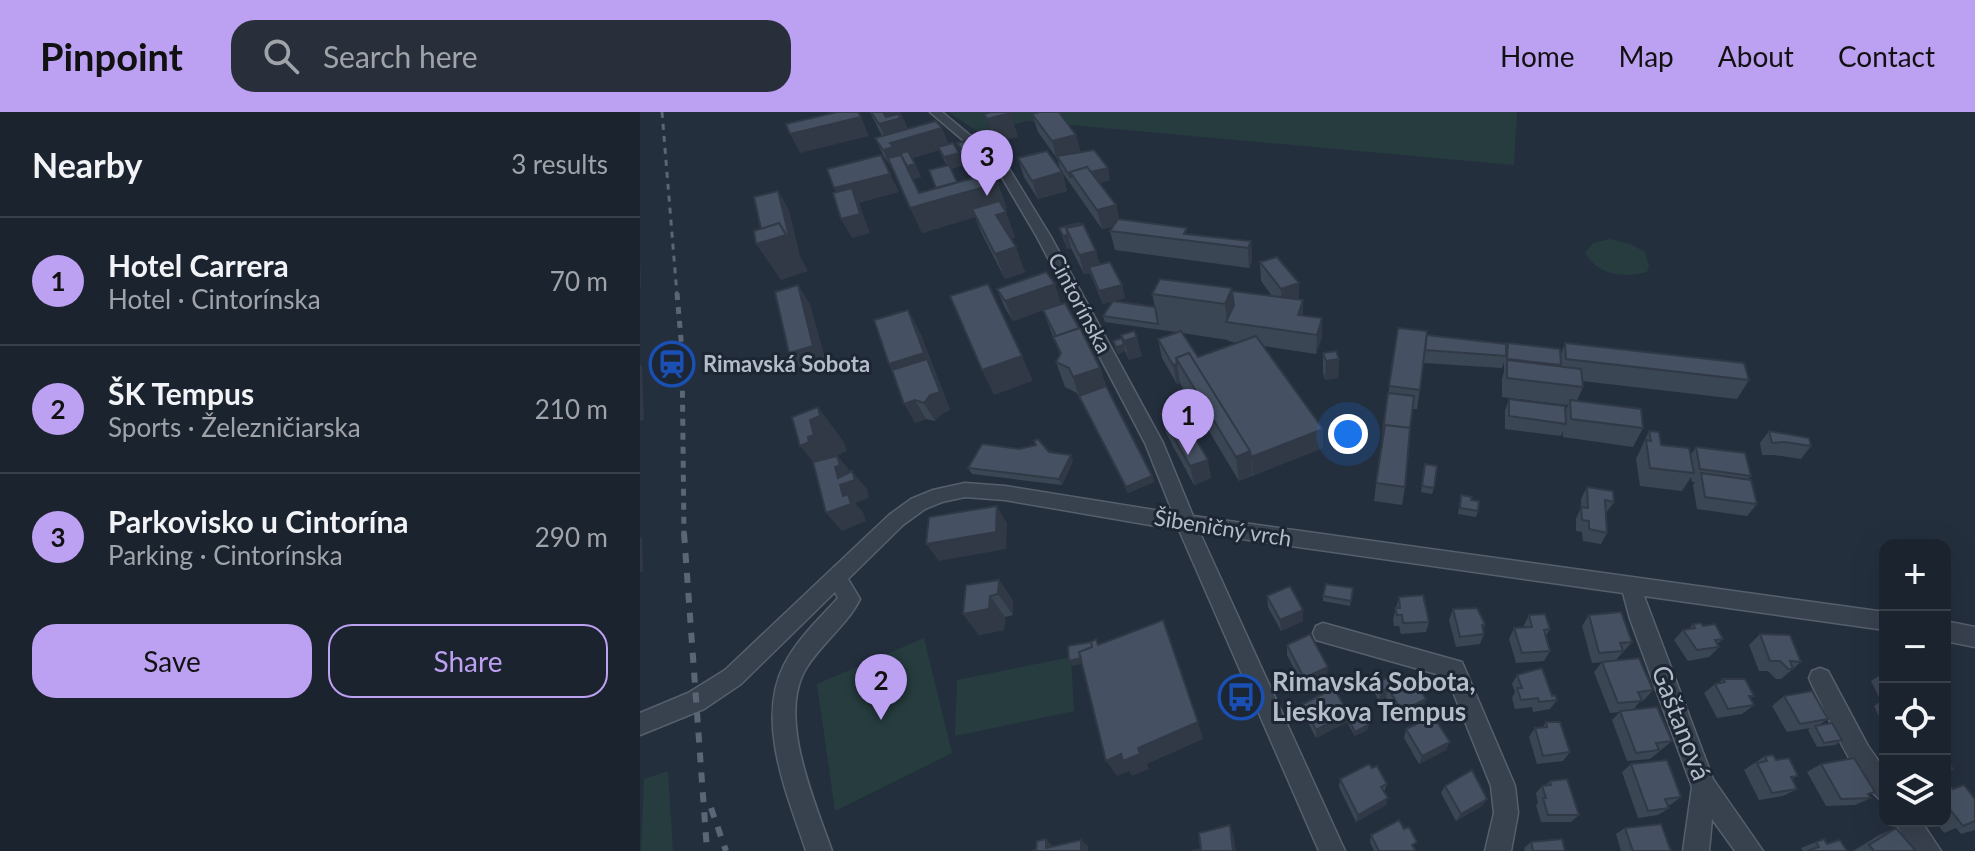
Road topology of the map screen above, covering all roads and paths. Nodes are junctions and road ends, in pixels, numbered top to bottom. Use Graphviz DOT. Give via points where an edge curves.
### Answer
graph roads {
  1 [pos="935,112"];
  2 [pos="1186,523"];
  3 [pos="837,578"];
  4 [pos="1631,586"];
  5 [pos="1879,620"];
  6 [pos="1951,632"];
  7 [pos="1323,633"];
  8 [pos="1975,637"];
  9 [pos="1820,678"];
  10 [pos="640,724"];
  11 [pos="1879,781"];
  12 [pos="1704,787"];
  13 [pos="1910,827"];
  14 [pos="819,851"];
  15 [pos="1332,851"];
  16 [pos="1498,851"];
  17 [pos="1696,851"];
  18 [pos="1750,851"];
  19 [pos="1928,851"];
  1 -- 2 [label="street, Cintorínska" via="986,152 1014,185 1154,443"];
  2 -- 3 [label="street, Šibeničný vrch" via="965,490 918,504"];
  2 -- 4 [label="street, Šibeničný vrch"];
  2 -- 15 [label="street, Cintorínska"];
  3 -- 10 [label="street, Šibeničný vrch" via="733,677 696,701"];
  3 -- 14 [label="street" via="850,599 788,682 791,765"];
  4 -- 5 [label="street, Šibeničný vrch"];
  4 -- 12 [label="street, Gaštanová"];
  6 -- 8 [label="street"];
  7 -- 16 [label="street" via="1454,669 1503,786 1506,813"];
  9 -- 11 [label="street"];
  12 -- 17 [label="street"];
  12 -- 18 [label="street, Gaštanová"];
  13 -- 19 [label="street"];
}
